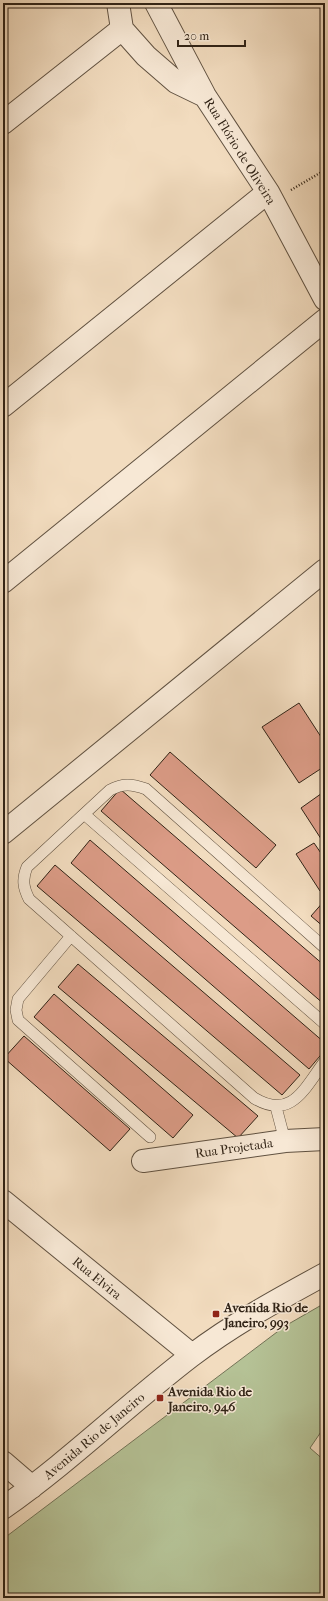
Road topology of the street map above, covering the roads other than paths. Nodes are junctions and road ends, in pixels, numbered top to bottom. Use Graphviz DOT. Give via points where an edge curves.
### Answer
graph roads {
  1 [pos="118,3"];
  2 [pos="156,3"];
  3 [pos="122,29"];
  4 [pos="205,96"];
  5 [pos="3,123"];
  6 [pos="270,196"];
  7 [pos="325,299"];
  8 [pos="325,320"];
  9 [pos="3,406"];
  10 [pos="325,570"];
  11 [pos="3,582"];
  12 [pos="84,814"];
  13 [pos="3,833"];
  14 [pos="71,936"];
  15 [pos="325,948"];
  16 [pos="325,1024"];
  17 [pos="325,1061"];
  18 [pos="276,1107"];
  19 [pos="150,1137"];
  20 [pos="325,1139"];
  21 [pos="285,1141"];
  22 [pos="143,1161"];
  23 [pos="3,1201"];
  24 [pos="325,1274"];
  25 [pos="192,1355"];
  26 [pos="3,1462"];
  27 [pos="32,1487"];
  28 [pos="3,1508"];
  1 -- 3 [label="street"];
  2 -- 4 [label="street, Rua Flório de Oliveira"];
  3 -- 4 [label="street" via="146,56 176,82"];
  3 -- 5 [label="street"];
  4 -- 6 [label="street, Rua Flório de Oliveira"];
  6 -- 7 [label="street, Rua Flório de Oliveira"];
  6 -- 9 [label="street"];
  8 -- 11 [label="street"];
  10 -- 13 [label="street"];
  12 -- 14 [label="lane" via="27,867 23,878 24,889 29,899"];
  12 -- 15 [label="lane" via="110,790 120,785 134,784 146,789"];
  12 -- 16 [label="lane"];
  14 -- 18 [label="lane" via="254,1098 265,1105"];
  14 -- 19 [label="lane" via="18,999 18,1020"];
  17 -- 18 [label="lane" via="296,1099"];
  18 -- 21 [label="lane"];
  20 -- 21 [label="street, Rua Projetada"];
  21 -- 22 [label="street, Rua Projetada"];
  23 -- 25 [label="street, Rua Elvira"];
  24 -- 25 [label="street, Avenida Rio de Janeiro" via="240,1321"];
  25 -- 27 [label="street, Avenida Rio de Janeiro"];
  26 -- 27 [label="street"];
  27 -- 28 [label="street, Avenida Rio de Janeiro"];
}
